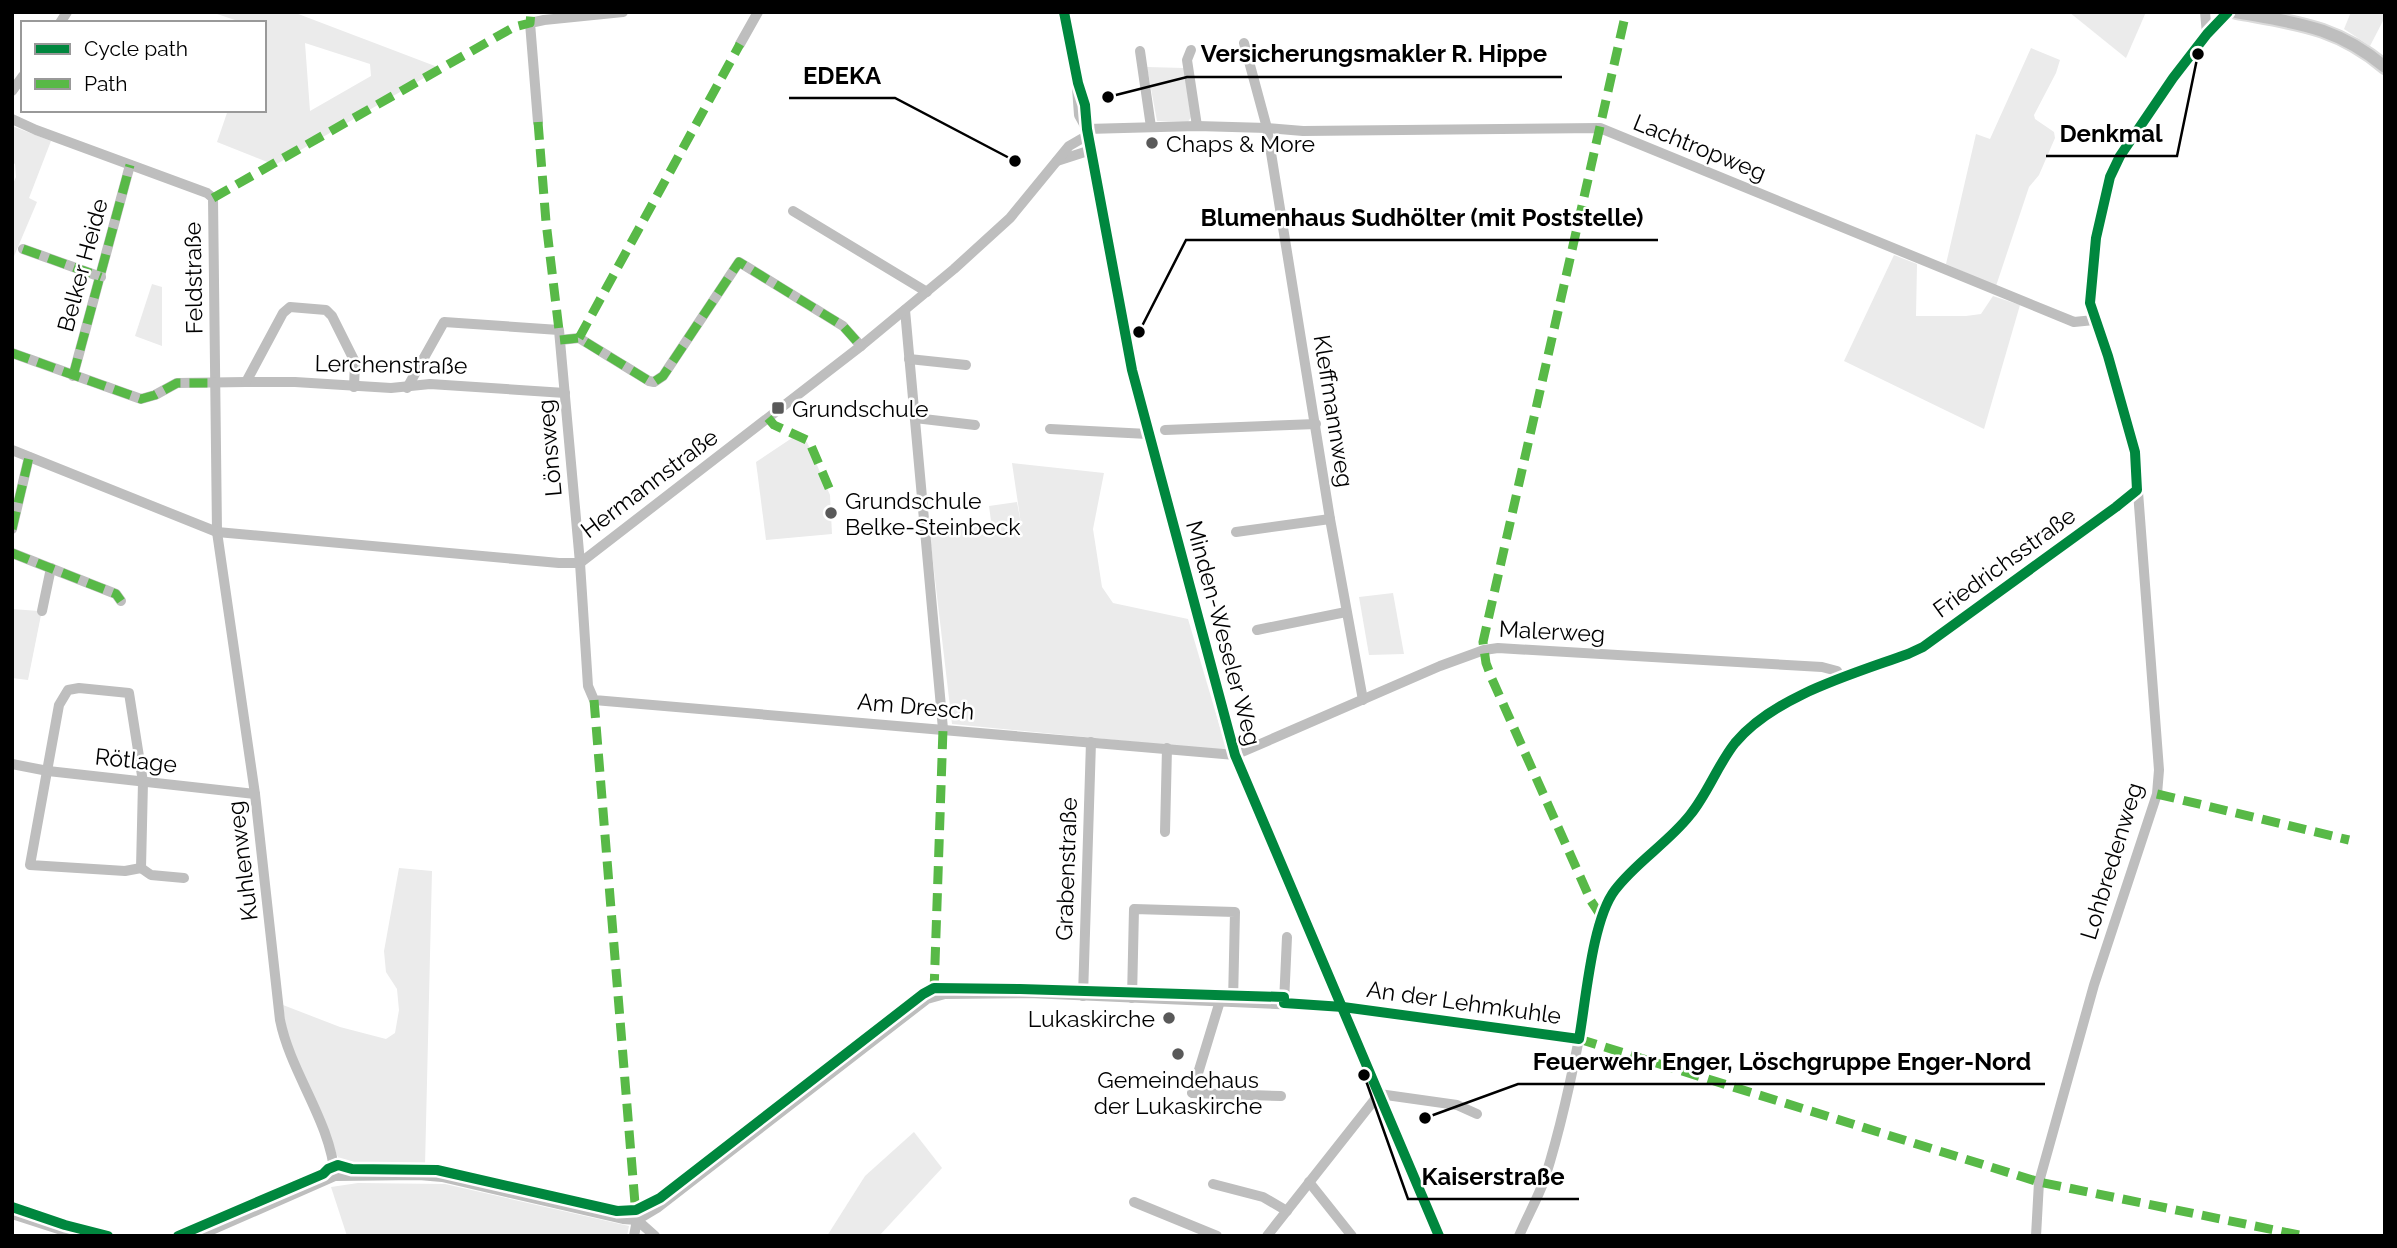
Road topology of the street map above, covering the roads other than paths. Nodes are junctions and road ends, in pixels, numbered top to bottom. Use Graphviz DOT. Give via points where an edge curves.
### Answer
graph roads {
  1 [pos="623,12"];
  2 [pos="758,12"];
  3 [pos="1064,12"];
  4 [pos="2205,12"];
  5 [pos="2228,12"];
  6 [pos="2237,12"];
  7 [pos="2207,34"];
  8 [pos="1244,43"];
  9 [pos="740,44"];
  10 [pos="1191,50"];
  11 [pos="1139,51"];
  12 [pos="2385,67"];
  13 [pos="12,119"];
  14 [pos="538,122"];
  15 [pos="1196,126"];
  16 [pos="1151,127"];
  17 [pos="1267,128"];
  18 [pos="1087,132"];
  19 [pos="1091,150"];
  20 [pos="1055,162"];
  21 [pos="130,166"];
  22 [pos="793,211"];
  23 [pos="23,249"];
  24 [pos="101,277"];
  25 [pos="928,292"];
  26 [pos="905,310"];
  27 [pos="2094,320"];
  28 [pos="559,335"];
  29 [pos="861,346"];
  30 [pos="12,353"];
  31 [pos="909,359"];
  32 [pos="966,365"];
  33 [pos="73,376"];
  34 [pos="246,382"];
  35 [pos="215,383"];
  36 [pos="354,387"];
  37 [pos="407,388"];
  38 [pos="565,393"];
  39 [pos="915,418"];
  40 [pos="1316,424"];
  41 [pos="975,425"];
  42 [pos="1050,429"];
  43 [pos="1165,430"];
  44 [pos="1148,434"];
  45 [pos="12,450"];
  46 [pos="29,457"];
  47 [pos="2137,489"];
  48 [pos="1331,519"];
  49 [pos="12,529"];
  50 [pos="217,532"];
  51 [pos="1236,532"];
  52 [pos="12,553"];
  53 [pos="580,562"];
  54 [pos="51,568"];
  55 [pos="121,601"];
  56 [pos="42,611"];
  57 [pos="1346,611"];
  58 [pos="1257,630"];
  59 [pos="1842,678"];
  60 [pos="594,700"];
  61 [pos="1363,700"];
  62 [pos="943,729"];
  63 [pos="1091,742"];
  64 [pos="1167,748"];
  65 [pos="1235,755"];
  66 [pos="12,764"];
  67 [pos="48,771"];
  68 [pos="143,782"];
  69 [pos="255,794"];
  70 [pos="1165,832"];
  71 [pos="141,868"];
  72 [pos="184,878"];
  73 [pos="1287,937"];
  74 [pos="1083,996"];
  75 [pos="1132,998"];
  76 [pos="1220,1001"];
  77 [pos="1233,1002"];
  78 [pos="1284,1003"];
  79 [pos="1343,1007"];
  80 [pos="1579,1039"];
  81 [pos="1379,1094"];
  82 [pos="1281,1096"];
  83 [pos="1477,1114"];
  84 [pos="335,1175"];
  85 [pos="1310,1182"];
  86 [pos="1213,1184"];
  87 [pos="1134,1202"];
  88 [pos="1287,1211"];
  89 [pos="12,1214"];
  90 [pos="637,1220"];
  91 [pos="80,1236"];
  92 [pos="198,1236"];
  93 [pos="634,1236"];
  94 [pos="655,1236"];
  95 [pos="1217,1236"];
  96 [pos="1267,1236"];
  97 [pos="1352,1236"];
  98 [pos="1439,1236"];
  99 [pos="1519,1236"];
  100 [pos="2036,1236"];
  1 -- 14 [label="street" via="530,23"];
  2 -- 9 [label="street"];
  3 -- 18 [label="street, Minden-Weseler Weg" via="1078,83 1076,100"];
  4 -- 7 [label="street"];
  5 -- 7 [label="street"];
  6 -- 12 [label="main road" via="2317,27 2342,37"];
  7 -- 27 [label="street" via="2155,103 2110,177 2095,238 2090,303"];
  8 -- 17 [label="street"];
  10 -- 15 [label="street" via="1187,60"];
  11 -- 16 [label="street"];
  13 -- 21 [label="street, Feldstraße"];
  15 -- 16 [label="street, Lachtropweg"];
  15 -- 17 [label="street, Lachtropweg"];
  16 -- 18 [label="street, Lachtropweg"];
  17 -- 27 [label="street, Lachtropweg" via="1600,128 2074,322"];
  17 -- 40 [label="street, Kleffmannweg"];
  18 -- 19 [label="street, Minden-Weseler Weg"];
  18 -- 20 [label="street, Hermannstraße"];
  19 -- 20 [label="street"];
  19 -- 44 [label="street, Minden-Weseler Weg"];
  20 -- 25 [label="street, Hermannstraße" via="1010,218"];
  21 -- 24 [label="street, Belker Heide"];
  21 -- 35 [label="street, Feldstraße" via="213,198"];
  22 -- 25 [label="street"];
  23 -- 24 [label="street"];
  24 -- 33 [label="street, Belker Heide"];
  25 -- 26 [label="street, Hermannstraße"];
  26 -- 29 [label="street, Hermannstraße"];
  26 -- 31 [label="street"];
  27 -- 47 [label="street" via="2135,452"];
  28 -- 29 [label="street" via="579,338 656,381 739,262 843,326"];
  28 -- 37 [label="street" via="444,322"];
  28 -- 38 [label="street, Lönsweg"];
  29 -- 53 [label="street, Hermannstraße"];
  30 -- 33 [label="street, Lerchenstraße"];
  31 -- 32 [label="street"];
  31 -- 39 [label="street"];
  33 -- 35 [label="street, Lerchenstraße" via="141,399 177,383"];
  34 -- 35 [label="street, Lerchenstraße"];
  34 -- 36 [label="street, Lerchenstraße"];
  34 -- 36 [label="street" via="290,307 326,310 332,316 355,362"];
  35 -- 50 [label="street, Feldstraße"];
  36 -- 37 [label="street, Lerchenstraße"];
  37 -- 38 [label="street, Lerchenstraße" via="430,384"];
  38 -- 53 [label="street, Lönsweg"];
  39 -- 41 [label="street"];
  39 -- 62 [label="street"];
  40 -- 43 [label="street"];
  40 -- 48 [label="street, Kleffmannweg"];
  42 -- 44 [label="street"];
  44 -- 65 [label="street, Minden-Weseler Weg"];
  45 -- 46 [label="street, Hermannstraße"];
  46 -- 49 [label="street"];
  46 -- 50 [label="street, Hermannstraße"];
  47 -- 59 [label="street, Friedrichsstraße" via="1923,647"];
  47 -- 100 [label="street, Lohbredenweg" via="2159,770 2157,794 2094,985 2039,1182"];
  48 -- 51 [label="street"];
  48 -- 57 [label="street, Kleffmannweg"];
  50 -- 53 [label="street, Hermannstraße"];
  50 -- 69 [label="street, Kuhlenweg"];
  52 -- 54 [label="street"];
  53 -- 60 [label="street, Lönsweg" via="588,686"];
  54 -- 55 [label="street" via="116,594"];
  54 -- 56 [label="street"];
  57 -- 58 [label="street"];
  57 -- 61 [label="street, Kleffmannweg"];
  59 -- 61 [label="street, Malerweg" via="1837,671 1822,667 1497,648 1440,666"];
  59 -- 80 [label="street, Friedrichsstraße" via="1753,726 1730,751 1685,822 1614,891 1601,916"];
  60 -- 62 [label="street, Am Dresch"];
  61 -- 65 [label="street, Malerweg"];
  62 -- 63 [label="street, Am Dresch"];
  63 -- 64 [label="street, Am Dresch"];
  63 -- 74 [label="street, Grabenstraße"];
  64 -- 65 [label="street, Am Dresch"];
  64 -- 70 [label="street"];
  65 -- 79 [label="street, Minden-Weseler Weg"];
  66 -- 67 [label="street, Rötlage"];
  67 -- 68 [label="street, Rötlage"];
  67 -- 68 [label="street" via="59,705 68,690 129,692"];
  67 -- 71 [label="street" via="30,865"];
  68 -- 69 [label="street, Rötlage"];
  68 -- 71 [label="street"];
  69 -- 84 [label="street, Kuhlenweg" via="280,1020 285,1043 320,1122"];
  71 -- 72 [label="street" via="151,876"];
  73 -- 78 [label="street"];
  74 -- 75 [label="street, An der Lehmkuhle"];
  74 -- 90 [label="street, An der Lehmkuhle" via="934,996"];
  75 -- 76 [label="street, An der Lehmkuhle"];
  75 -- 77 [label="street" via="1134,909 1235,912"];
  76 -- 77 [label="street, An der Lehmkuhle"];
  76 -- 82 [label="street" via="1192,1093"];
  77 -- 78 [label="street, An der Lehmkuhle"];
  78 -- 79 [label="street, An der Lehmkuhle"];
  79 -- 80 [label="street, An der Lehmkuhle"];
  79 -- 81 [label="street, Minden-Weseler Weg"];
  80 -- 99 [label="street, Friedrichsstraße" via="1544,1180"];
  81 -- 83 [label="street" via="1457,1105"];
  81 -- 85 [label="street"];
  81 -- 98 [label="street, Minden-Weseler Weg"];
  84 -- 90 [label="street" via="442,1177"];
  84 -- 92 [label="street"];
  85 -- 88 [label="street"];
  85 -- 97 [label="street"];
  86 -- 88 [label="street" via="1263,1197"];
  87 -- 95 [label="street"];
  88 -- 96 [label="street"];
  89 -- 91 [label="street"];
  90 -- 93 [label="street"];
  90 -- 94 [label="street"];
}
